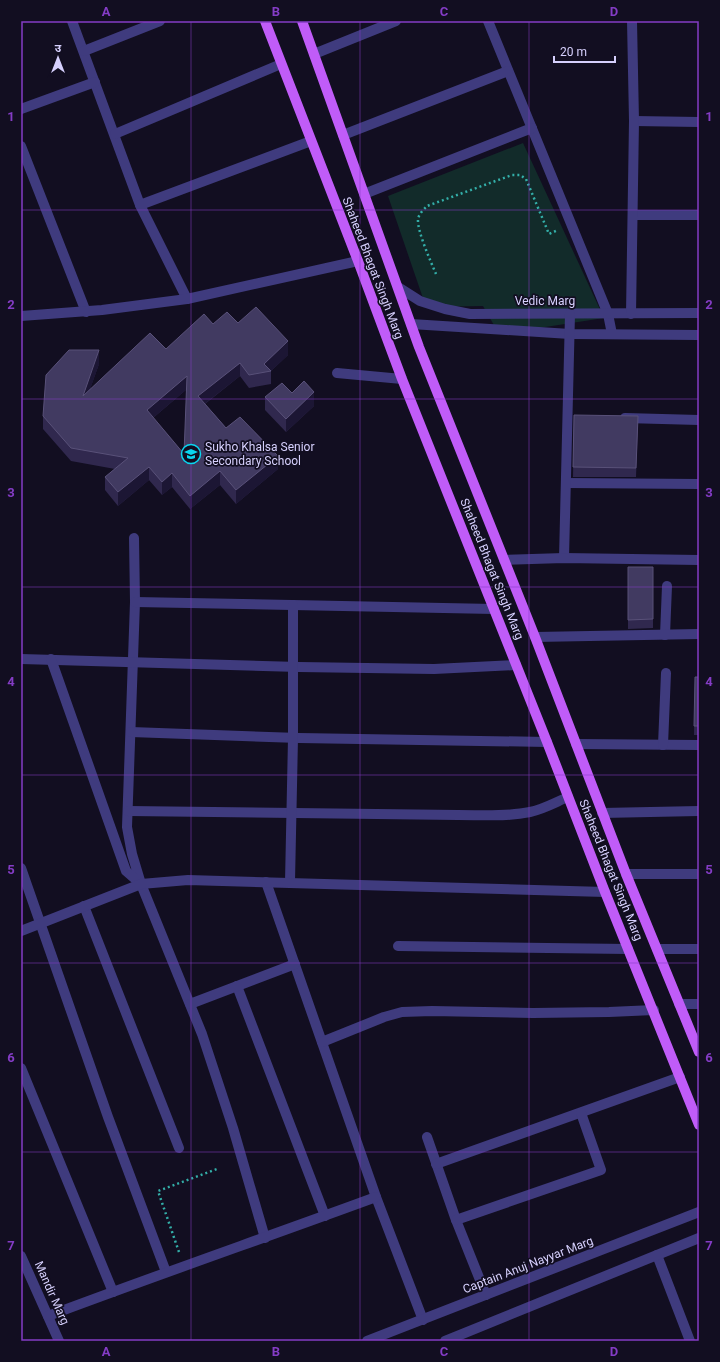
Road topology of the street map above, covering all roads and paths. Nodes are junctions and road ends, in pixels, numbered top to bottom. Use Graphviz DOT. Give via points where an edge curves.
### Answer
graph roads {
  1 [pos="72,21"];
  2 [pos="160,21"];
  3 [pos="265,21"];
  4 [pos="302,21"];
  5 [pos="396,21"];
  6 [pos="488,21"];
  7 [pos="632,21"];
  8 [pos="84,51"];
  9 [pos="314,54"];
  10 [pos="281,64"];
  11 [pos="508,71"];
  12 [pos="95,82"];
  13 [pos="21,109"];
  14 [pos="634,120"];
  15 [pos="699,122"];
  16 [pos="532,128"];
  17 [pos="115,134"];
  18 [pos="343,135"];
  19 [pos="311,141"];
  20 [pos="21,146"];
  21 [pos="364,194"];
  22 [pos="140,205"];
  23 [pos="633,215"];
  24 [pos="699,216"];
  25 [pos="549,234"];
  26 [pos="358,261"];
  27 [pos="436,274"];
  28 [pos="398,287"];
  29 [pos="187,299"];
  30 [pos="86,312"];
  31 [pos="699,313"];
  32 [pos="570,314"];
  33 [pos="608,314"];
  34 [pos="631,314"];
  35 [pos="21,316"];
  36 [pos="411,324"];
  37 [pos="570,334"];
  38 [pos="612,334"];
  39 [pos="699,335"];
  40 [pos="337,373"];
  41 [pos="402,379"];
  42 [pos="614,418"];
  43 [pos="699,420"];
  44 [pos="566,483"];
  45 [pos="699,484"];
  46 [pos="134,538"];
  47 [pos="564,558"];
  48 [pos="504,560"];
  49 [pos="699,560"];
  50 [pos="667,586"];
  51 [pos="135,602"];
  52 [pos="293,605"];
  53 [pos="494,609"];
  54 [pos="699,634"];
  55 [pos="665,635"];
  56 [pos="535,637"];
  57 [pos="21,659"];
  58 [pos="51,659"];
  59 [pos="133,662"];
  60 [pos="516,665"];
  61 [pos="293,667"];
  62 [pos="666,673"];
  63 [pos="131,732"];
  64 [pos="293,738"];
  65 [pos="547,742"];
  66 [pos="576,744"];
  67 [pos="663,745"];
  68 [pos="699,745"];
  69 [pos="568,797"];
  70 [pos="128,811"];
  71 [pos="699,812"];
  72 [pos="292,813"];
  73 [pos="602,813"];
  74 [pos="21,868"];
  75 [pos="626,874"];
  76 [pos="699,874"];
  77 [pos="266,882"];
  78 [pos="290,882"];
  79 [pos="141,884"];
  80 [pos="605,892"];
  81 [pos="84,906"];
  82 [pos="40,923"];
  83 [pos="21,931"];
  84 [pos="398,946"];
  85 [pos="699,948"];
  86 [pos="628,949"];
  87 [pos="657,949"];
  88 [pos="295,964"];
  89 [pos="237,986"];
  90 [pos="190,1004"];
  91 [pos="679,1004"];
  92 [pos="699,1004"];
  93 [pos="654,1010"];
  94 [pos="322,1042"];
  95 [pos="699,1052"];
  96 [pos="21,1068"];
  97 [pos="680,1077"];
  98 [pos="581,1112"];
  99 [pos="699,1125"];
  100 [pos="427,1137"];
  101 [pos="179,1148"];
  102 [pos="436,1164"];
  103 [pos="217,1169"];
  104 [pos="376,1197"];
  105 [pos="699,1212"];
  106 [pos="325,1216"];
  107 [pos="456,1220"];
  108 [pos="265,1238"];
  109 [pos="699,1238"];
  110 [pos="657,1255"];
  111 [pos="21,1256"];
  112 [pos="184,1265"];
  113 [pos="166,1272"];
  114 [pos="113,1292"];
  115 [pos="486,1295"];
  116 [pos="48,1316"];
  117 [pos="423,1320"];
  118 [pos="59,1341"];
  119 [pos="367,1341"];
  120 [pos="445,1341"];
  121 [pos="690,1341"];
  1 -- 8 [label="street"];
  2 -- 8 [label="street"];
  3 -- 10 [label="main road, Shaheed Bhagat Singh Marg"];
  4 -- 9 [label="main road, Shaheed Bhagat Singh Marg"];
  5 -- 9 [label="street"];
  6 -- 11 [label="street"];
  7 -- 14 [label="street"];
  8 -- 12 [label="street"];
  9 -- 18 [label="main road, Shaheed Bhagat Singh Marg"];
  10 -- 17 [label="street"];
  10 -- 19 [label="main road, Shaheed Bhagat Singh Marg"];
  11 -- 16 [label="street"];
  11 -- 18 [label="street"];
  12 -- 13 [label="street"];
  12 -- 17 [label="street"];
  14 -- 15 [label="street"];
  14 -- 23 [label="street"];
  16 -- 21 [label="street"];
  16 -- 33 [label="street"];
  17 -- 22 [label="street"];
  18 -- 21 [label="main road, Shaheed Bhagat Singh Marg"];
  19 -- 22 [label="street"];
  19 -- 26 [label="main road, Shaheed Bhagat Singh Marg"];
  20 -- 30 [label="street"];
  21 -- 28 [label="main road, Shaheed Bhagat Singh Marg"];
  22 -- 29 [label="street"];
  23 -- 24 [label="street"];
  23 -- 34 [label="street"];
  25 -- 27 [label="path" via="526,179 520,175 512,175 427,206 422,211 418,218 420,232"];
  26 -- 29 [label="street"];
  26 -- 41 [label="main road, Shaheed Bhagat Singh Marg"];
  28 -- 32 [label="street, Vedic Marg" via="420,301 470,314"];
  28 -- 36 [label="main road, Shaheed Bhagat Singh Marg"];
  29 -- 30 [label="street"];
  30 -- 35 [label="street"];
  31 -- 34 [label="street, Vedic Marg"];
  32 -- 33 [label="street, Vedic Marg"];
  32 -- 37 [label="street"];
  33 -- 34 [label="street, Vedic Marg"];
  33 -- 38 [label="street"];
  36 -- 37 [label="street"];
  36 -- 48 [label="main road, Shaheed Bhagat Singh Marg"];
  37 -- 38 [label="street"];
  37 -- 44 [label="street" via="571,417"];
  38 -- 39 [label="street"];
  40 -- 41 [label="street"];
  41 -- 53 [label="main road, Shaheed Bhagat Singh Marg"];
  42 -- 43 [label="street"];
  44 -- 45 [label="street"];
  44 -- 47 [label="street"];
  46 -- 51 [label="street"];
  47 -- 48 [label="street"];
  47 -- 49 [label="street"];
  48 -- 56 [label="main road, Shaheed Bhagat Singh Marg"];
  50 -- 55 [label="street"];
  51 -- 52 [label="street"];
  51 -- 59 [label="street"];
  52 -- 53 [label="street"];
  52 -- 61 [label="street"];
  53 -- 60 [label="main road, Shaheed Bhagat Singh Marg"];
  54 -- 55 [label="street"];
  55 -- 56 [label="street"];
  56 -- 66 [label="main road, Shaheed Bhagat Singh Marg"];
  57 -- 58 [label="street"];
  58 -- 59 [label="street"];
  58 -- 79 [label="street" via="126,871"];
  59 -- 61 [label="street"];
  59 -- 63 [label="street"];
  60 -- 61 [label="street" via="434,669"];
  60 -- 65 [label="main road, Shaheed Bhagat Singh Marg"];
  61 -- 64 [label="street"];
  62 -- 67 [label="street"];
  63 -- 64 [label="street"];
  63 -- 70 [label="street"];
  64 -- 65 [label="street"];
  64 -- 72 [label="street"];
  65 -- 69 [label="main road, Shaheed Bhagat Singh Marg"];
  66 -- 67 [label="street"];
  66 -- 73 [label="main road, Shaheed Bhagat Singh Marg"];
  67 -- 68 [label="street"];
  69 -- 72 [label="street" via="530,812 509,815"];
  69 -- 80 [label="main road, Shaheed Bhagat Singh Marg"];
  70 -- 72 [label="street"];
  70 -- 79 [label="street" via="127,827"];
  71 -- 73 [label="street"];
  72 -- 78 [label="street"];
  73 -- 75 [label="main road, Shaheed Bhagat Singh Marg"];
  74 -- 82 [label="street"];
  75 -- 76 [label="street"];
  75 -- 87 [label="main road, Shaheed Bhagat Singh Marg"];
  77 -- 78 [label="street"];
  77 -- 79 [label="street" via="188,880"];
  77 -- 88 [label="street"];
  78 -- 80 [label="street"];
  79 -- 81 [label="street"];
  79 -- 90 [label="street"];
  80 -- 86 [label="main road, Shaheed Bhagat Singh Marg"];
  81 -- 82 [label="street"];
  81 -- 101 [label="street"];
  82 -- 83 [label="street"];
  82 -- 113 [label="street"];
  84 -- 86 [label="street"];
  85 -- 87 [label="street"];
  86 -- 93 [label="main road, Shaheed Bhagat Singh Marg"];
  87 -- 91 [label="main road, Shaheed Bhagat Singh Marg"];
  88 -- 89 [label="street"];
  88 -- 94 [label="street"];
  89 -- 90 [label="street"];
  89 -- 106 [label="street"];
  90 -- 108 [label="street" via="233,1128"];
  91 -- 92 [label="street"];
  91 -- 95 [label="main road, Shaheed Bhagat Singh Marg"];
  93 -- 94 [label="street" via="548,1013 402,1012"];
  93 -- 97 [label="main road, Shaheed Bhagat Singh Marg"];
  94 -- 104 [label="street"];
  96 -- 114 [label="street"];
  97 -- 98 [label="street"];
  97 -- 99 [label="main road, Shaheed Bhagat Singh Marg"];
  98 -- 102 [label="street"];
  98 -- 107 [label="street" via="602,1170"];
  100 -- 102 [label="street"];
  102 -- 107 [label="street"];
  103 -- 112 [label="path" via="158,1191"];
  104 -- 106 [label="street"];
  104 -- 117 [label="street"];
  105 -- 115 [label="street, Captain Anuj Nayyar Marg"];
  106 -- 108 [label="street"];
  107 -- 115 [label="street"];
  108 -- 112 [label="street"];
  109 -- 110 [label="street"];
  110 -- 120 [label="street"];
  110 -- 121 [label="street"];
  111 -- 116 [label="street, Mandir Marg"];
  112 -- 113 [label="street"];
  113 -- 114 [label="street"];
  114 -- 116 [label="street"];
  115 -- 117 [label="street, Captain Anuj Nayyar Marg"];
  116 -- 118 [label="street, Mandir Marg"];
  117 -- 119 [label="street, Captain Anuj Nayyar Marg"];
}
